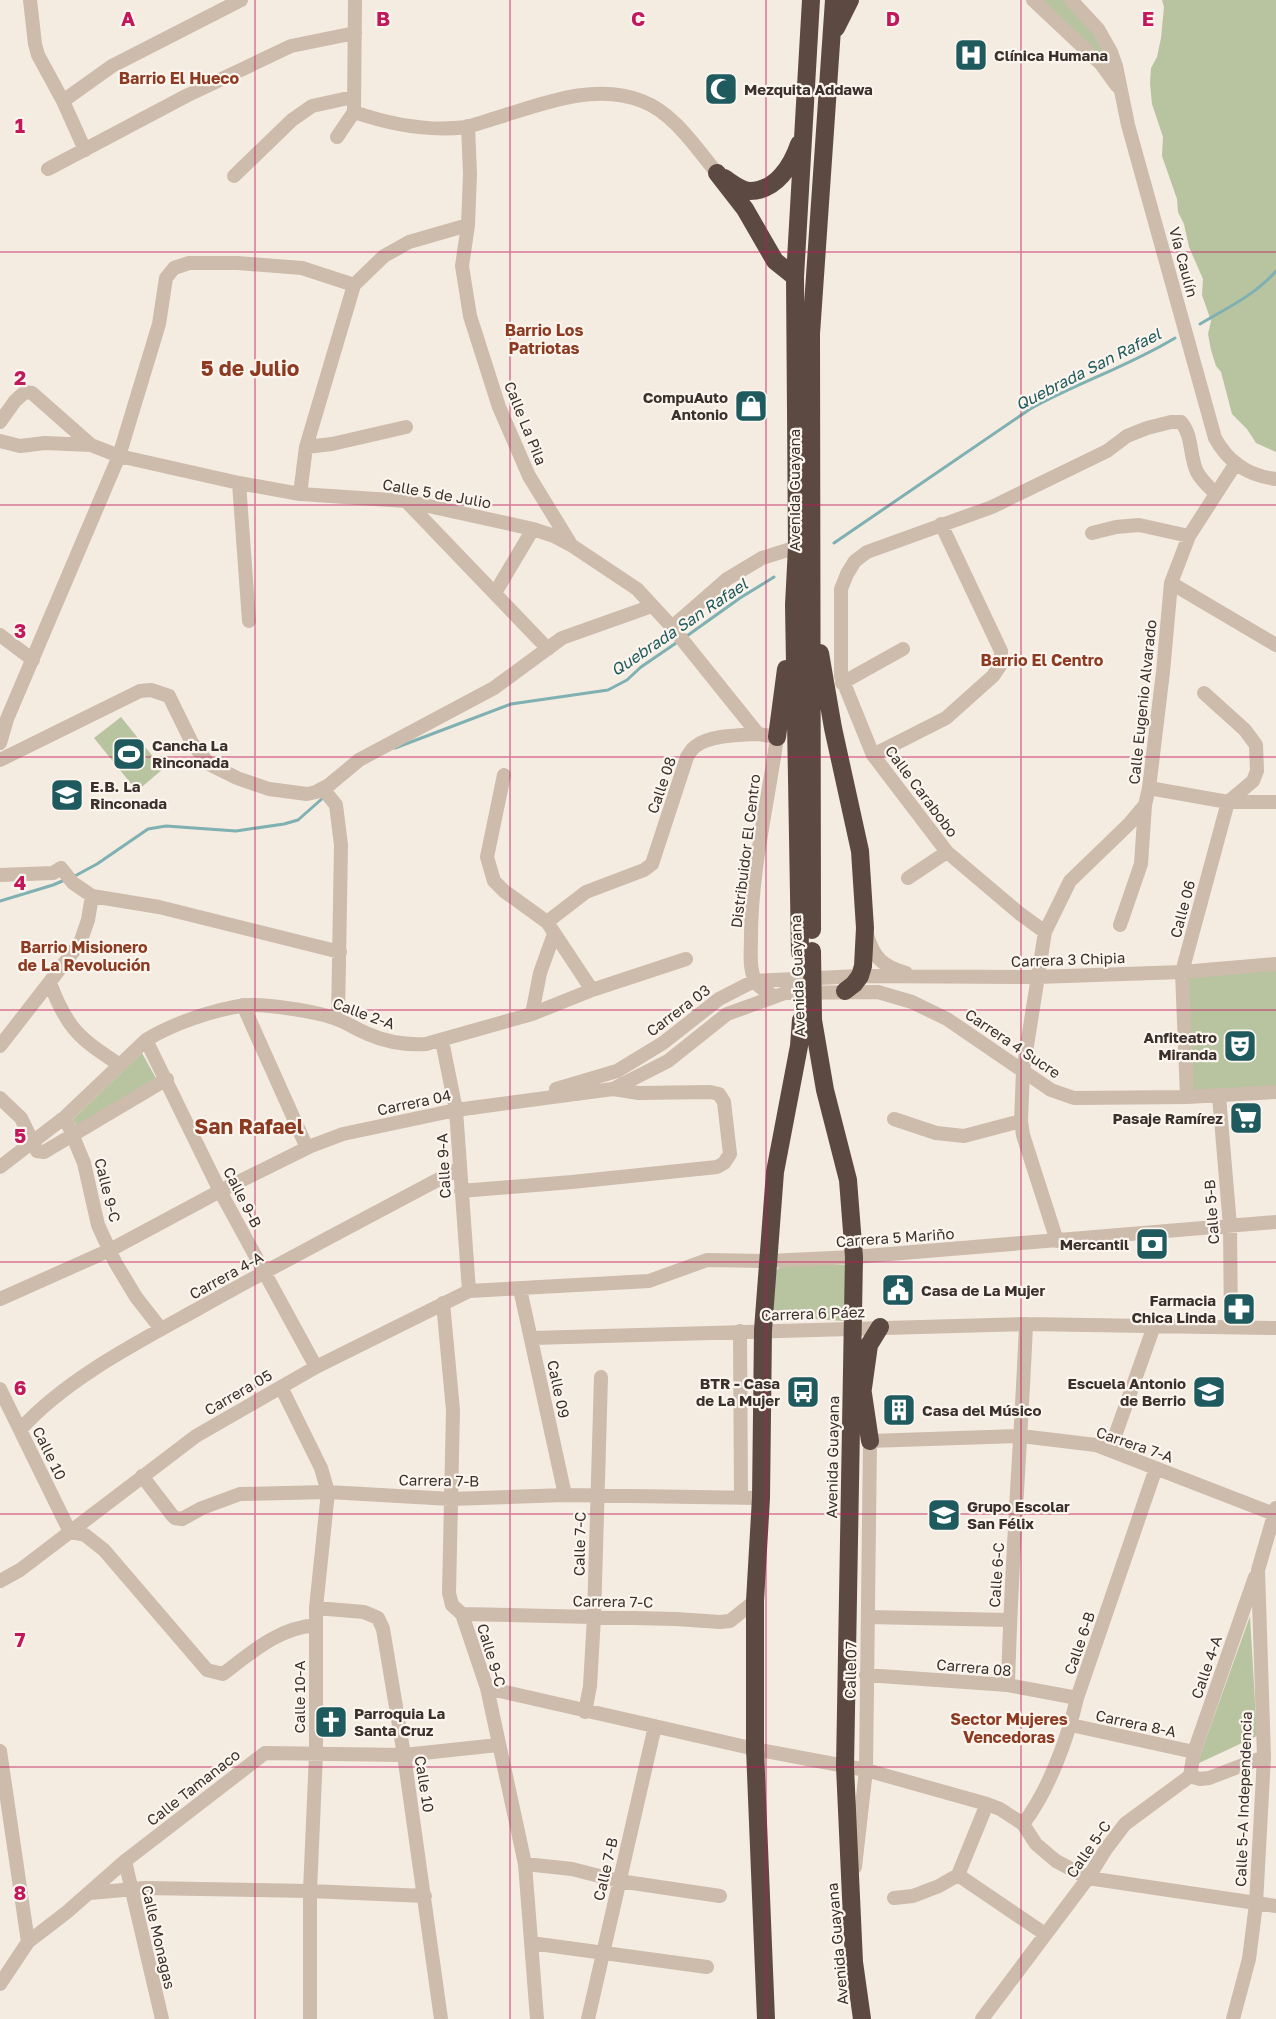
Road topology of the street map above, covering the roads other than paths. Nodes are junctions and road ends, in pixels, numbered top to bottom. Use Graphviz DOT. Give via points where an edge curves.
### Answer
graph roads {
  1 [pos="30,0"];
  2 [pos="241,0"];
  3 [pos="355,0"];
  4 [pos="796,0"];
  5 [pos="811,0"];
  6 [pos="834,0"];
  7 [pos="850,0"];
  8 [pos="1033,0"];
  9 [pos="1071,0"];
  10 [pos="355,33"];
  11 [pos="832,38"];
  12 [pos="809,39"];
  13 [pos="1121,95"];
  14 [pos="353,96"];
  15 [pos="63,101"];
  16 [pos="354,112"];
  17 [pos="805,125"];
  18 [pos="468,126"];
  19 [pos="337,137"];
  20 [pos="85,150"];
  21 [pos="48,168"];
  22 [pos="717,173"];
  23 [pos="234,176"];
  24 [pos="468,225"];
  25 [pos="795,277"];
  26 [pos="354,285"];
  27 [pos="0,422"];
  28 [pos="406,427"];
  29 [pos="0,441"];
  30 [pos="91,445"];
  31 [pos="306,447"];
  32 [pos="119,456"];
  33 [pos="1236,463"];
  34 [pos="1276,479"];
  35 [pos="239,483"];
  36 [pos="300,494"];
  37 [pos="1216,494"];
  38 [pos="406,501"];
  39 [pos="941,524"];
  40 [pos="533,529"];
  41 [pos="1092,533"];
  42 [pos="1190,536"];
  43 [pos="571,545"];
  44 [pos="797,547"];
  45 [pos="1171,583"];
  46 [pos="495,593"];
  47 [pos="803,604"];
  48 [pos="652,606"];
  49 [pos="249,621"];
  50 [pos="675,630"];
  51 [pos="0,635"];
  52 [pos="1276,645"];
  53 [pos="548,649"];
  54 [pos="903,650"];
  55 [pos="33,660"];
  56 [pos="842,684"];
  57 [pos="1204,693"];
  58 [pos="3,719"];
  59 [pos="758,734"];
  60 [pos="777,737"];
  61 [pos="0,743"];
  62 [pos="873,755"];
  63 [pos="0,760"];
  64 [pos="504,775"];
  65 [pos="1149,788"];
  66 [pos="325,790"];
  67 [pos="1228,802"];
  68 [pos="1276,802"];
  69 [pos="1145,805"];
  70 [pos="947,852"];
  71 [pos="0,875"];
  72 [pos="908,878"];
  73 [pos="92,896"];
  74 [pos="1120,925"];
  75 [pos="550,928"];
  76 [pos="865,928"];
  77 [pos="1045,932"];
  78 [pos="340,952"];
  79 [pos="686,959"];
  80 [pos="1276,964"];
  81 [pos="1182,972"];
  82 [pos="860,976"];
  83 [pos="922,977"];
  84 [pos="1038,978"];
  85 [pos="754,981"];
  86 [pos="51,983"];
  87 [pos="592,990"];
  88 [pos="845,991"];
  89 [pos="774,996"];
  90 [pos="243,1005"];
  91 [pos="532,1014"];
  92 [pos="338,1019"];
  93 [pos="807,1020"];
  94 [pos="146,1040"];
  95 [pos="442,1041"];
  96 [pos="0,1046"];
  97 [pos="120,1065"];
  98 [pos="1023,1071"];
  99 [pos="167,1079"];
  100 [pos="614,1089"];
  101 [pos="1276,1092"];
  102 [pos="1219,1096"];
  103 [pos="1187,1097"];
  104 [pos="0,1098"];
  105 [pos="521,1100"];
  106 [pos="456,1110"];
  107 [pos="65,1117"];
  108 [pos="894,1119"];
  109 [pos="1021,1121"];
  110 [pos="74,1135"];
  111 [pos="33,1142"];
  112 [pos="307,1148"];
  113 [pos="0,1167"];
  114 [pos="460,1168"];
  115 [pos="220,1191"];
  116 [pos="461,1191"];
  117 [pos="1276,1222"];
  118 [pos="1230,1226"];
  119 [pos="1057,1241"];
  120 [pos="110,1250"];
  121 [pos="854,1257"];
  122 [pos="768,1261"];
  123 [pos="264,1272"];
  124 [pos="520,1289"];
  125 [pos="469,1291"];
  126 [pos="0,1299"];
  127 [pos="443,1303"];
  128 [pos="1026,1324"];
  129 [pos="1154,1326"];
  130 [pos="880,1327"];
  131 [pos="1231,1327"];
  132 [pos="852,1328"];
  133 [pos="1276,1328"];
  134 [pos="161,1329"];
  135 [pos="763,1330"];
  136 [pos="740,1331"];
  137 [pos="532,1338"];
  138 [pos="853,1358"];
  139 [pos="316,1367"];
  140 [pos="602,1377"];
  141 [pos="281,1387"];
  142 [pos="863,1388"];
  143 [pos="0,1389"];
  144 [pos="851,1419"];
  145 [pos="20,1430"];
  146 [pos="1022,1436"];
  147 [pos="870,1441"];
  148 [pos="1110,1450"];
  149 [pos="1156,1468"];
  150 [pos="142,1476"];
  151 [pos="327,1492"];
  152 [pos="565,1495"];
  153 [pos="596,1496"];
  154 [pos="741,1498"];
  155 [pos="761,1498"];
  156 [pos="451,1499"];
  157 [pos="1275,1511"];
  158 [pos="70,1532"];
  159 [pos="1258,1570"];
  160 [pos="0,1581"];
  161 [pos="755,1600"];
  162 [pos="316,1608"];
  163 [pos="462,1614"];
  164 [pos="594,1617"];
  165 [pos="868,1617"];
  166 [pos="1009,1620"];
  167 [pos="316,1625"];
  168 [pos="866,1675"];
  169 [pos="1008,1685"];
  170 [pos="487,1688"];
  171 [pos="1077,1698"];
  172 [pos="585,1712"];
  173 [pos="1071,1725"];
  174 [pos="655,1726"];
  175 [pos="1270,1731"];
  176 [pos="498,1745"];
  177 [pos="755,1749"];
  178 [pos="0,1751"];
  179 [pos="1194,1752"];
  180 [pos="316,1754"];
  181 [pos="404,1755"];
  182 [pos="1264,1756"];
  183 [pos="844,1767"];
  184 [pos="866,1770"];
  185 [pos="1190,1776"];
  186 [pos="987,1804"];
  187 [pos="1023,1824"];
  188 [pos="125,1861"];
  189 [pos="525,1864"];
  190 [pos="958,1875"];
  191 [pos="1088,1878"];
  192 [pos="619,1881"];
  193 [pos="131,1889"];
  194 [pos="310,1891"];
  195 [pos="90,1893"];
  196 [pos="425,1896"];
  197 [pos="720,1896"];
  198 [pos="894,1898"];
  199 [pos="851,1899"];
  200 [pos="1256,1904"];
  201 [pos="1276,1906"];
  202 [pos="1045,1934"];
  203 [pos="28,1942"];
  204 [pos="531,1943"];
  205 [pos="602,1952"];
  206 [pos="707,1967"];
  207 [pos="0,1983"];
  208 [pos="162,2019"];
  209 [pos="310,2019"];
  210 [pos="441,2019"];
  211 [pos="537,2019"];
  212 [pos="588,2019"];
  213 [pos="766,2019"];
  214 [pos="862,2019"];
  215 [pos="982,2019"];
  216 [pos="1233,2019"];
  1 -- 15 [label="street" via="38,55"];
  2 -- 15 [label="street" via="112,66"];
  3 -- 10 [label="street"];
  4 -- 12 [label="highway"];
  5 -- 12 [label="highway, Avenida Guayana"];
  6 -- 11 [label="highway, Avenida Guayana"];
  7 -- 11 [label="highway"];
  8 -- 13 [label="street, Vía Caulín" via="1101,64"];
  9 -- 13 [label="street, Vía Caulín" via="1105,41 1116,66"];
  10 -- 14 [label="street"];
  10 -- 20 [label="street" via="291,46"];
  11 -- 47 [label="highway, Avenida Guayana" via="811,334"];
  12 -- 17 [label="highway, Avenida Guayana"];
  13 -- 33 [label="street, Vía Caulín" via="1215,438"];
  14 -- 16 [label="street"];
  14 -- 23 [label="street" via="312,106"];
  15 -- 20 [label="street"];
  16 -- 18 [label="street" via="386,123 443,129"];
  16 -- 19 [label="street"];
  17 -- 22 [label="highway" via="795,156 784,174 766,187 749,191"];
  17 -- 25 [label="highway, Avenida Guayana"];
  18 -- 22 [label="street" via="559,99 609,92 643,101 668,117"];
  18 -- 24 [label="street, Calle La Pila"];
  20 -- 21 [label="street"];
  22 -- 25 [label="highway" via="745,209 775,261"];
  24 -- 26 [label="street" via="409,243 384,256"];
  24 -- 43 [label="street, Calle La Pila" via="462,266 470,316 499,407 528,476"];
  25 -- 44 [label="highway, Avenida Guayana"];
  26 -- 31 [label="street"];
  26 -- 32 [label="street" via="302,268 189,262 174,268 166,278 159,324"];
  27 -- 30 [label="street, Calle 5 de Julio" via="19,396 32,393"];
  28 -- 31 [label="street"];
  29 -- 30 [label="street" via="20,446"];
  30 -- 32 [label="street, Calle 5 de Julio"];
  31 -- 36 [label="street"];
  32 -- 35 [label="street, Calle 5 de Julio"];
  32 -- 55 [label="street"];
  33 -- 34 [label="street" via="1251,473"];
  33 -- 37 [label="street, Calle Eugenio Alvarado"];
  35 -- 36 [label="street, Calle 5 de Julio"];
  35 -- 49 [label="street"];
  36 -- 38 [label="street, Calle 5 de Julio"];
  37 -- 39 [label="street" via="1197,471 1188,430 1181,422 1171,422 1127,436 1107,451 992,507"];
  37 -- 42 [label="street, Calle Eugenio Alvarado"];
  38 -- 40 [label="street, Calle 5 de Julio"];
  38 -- 46 [label="street"];
  39 -- 56 [label="street, Calle Carabobo" via="867,552 855,561 841,589"];
  39 -- 62 [label="street" via="1001,651 1001,664 946,718"];
  40 -- 43 [label="street, Calle 5 de Julio"];
  40 -- 46 [label="street"];
  41 -- 42 [label="street" via="1139,525"];
  42 -- 45 [label="street, Calle Eugenio Alvarado"];
  43 -- 48 [label="street, Calle 5 de Julio" via="637,589"];
  44 -- 47 [label="highway, Avenida Guayana"];
  44 -- 50 [label="street" via="762,558 727,579"];
  45 -- 52 [label="street"];
  45 -- 65 [label="street, Calle Eugenio Alvarado"];
  46 -- 53 [label="street"];
  47 -- 60 [label="highway"];
  47 -- 76 [label="highway" via="860,851"];
  47 -- 93 [label="highway, Avenida Guayana, bridge"];
  48 -- 50 [label="street, Calle 5 de Julio"];
  48 -- 53 [label="street" via="562,638"];
  50 -- 59 [label="street, Calle 5 de Julio"];
  51 -- 55 [label="street"];
  53 -- 66 [label="street" via="494,688 359,760"];
  54 -- 56 [label="street"];
  55 -- 58 [label="street"];
  56 -- 62 [label="street, Calle Carabobo"];
  57 -- 67 [label="street" via="1256,745 1257,771 1253,781"];
  58 -- 61 [label="street"];
  59 -- 60 [label="street"];
  59 -- 75 [label="street, Calle 08" via="711,739 696,745 687,757 652,864 586,892"];
  60 -- 85 [label="street, Distribuidor El Centro" via="751,921"];
  62 -- 70 [label="street, Calle Carabobo"];
  63 -- 66 [label="street" via="140,691 151,690 169,696 192,743 209,764 269,789 307,794"];
  64 -- 75 [label="street" via="487,857 490,871 504,891"];
  65 -- 67 [label="street"];
  65 -- 69 [label="street, Calle Eugenio Alvarado"];
  66 -- 78 [label="street" via="336,805 341,845"];
  67 -- 68 [label="street"];
  67 -- 81 [label="street, Calle 06"];
  69 -- 74 [label="street" via="1141,864"];
  69 -- 77 [label="street, Calle Eugenio Alvarado" via="1070,881"];
  70 -- 72 [label="street"];
  70 -- 77 [label="street, Calle Carabobo"];
  71 -- 73 [label="street" via="53,873 61,868"];
  73 -- 78 [label="street" via="159,907"];
  73 -- 86 [label="street" via="80,943"];
  75 -- 87 [label="street"];
  75 -- 91 [label="street"];
  76 -- 82 [label="highway"];
  76 -- 83 [label="street" via="880,962"];
  77 -- 84 [label="street, Calle Eugenio Alvarado"];
  78 -- 92 [label="street"];
  79 -- 87 [label="street, Calle 2-A"];
  80 -- 81 [label="street, Carrera 3 Chipia"];
  81 -- 84 [label="street, Carrera 3 Chipia"];
  81 -- 103 [label="street, Calle 06"];
  82 -- 83 [label="street, Carrera 3 Chipia"];
  82 -- 85 [label="street, Carrera 03"];
  82 -- 88 [label="highway"];
  83 -- 84 [label="street, Carrera 3 Chipia"];
  84 -- 98 [label="street, Calle Eugenio Alvarado"];
  85 -- 89 [label="street"];
  85 -- 105 [label="street, Carrera 03" via="719,999 663,1043 617,1071"];
  86 -- 96 [label="street"];
  86 -- 97 [label="street" via="62,1013 77,1034"];
  87 -- 91 [label="street, Calle 2-A"];
  88 -- 89 [label="street, Carrera 04"];
  88 -- 98 [label="street, Carrera 4 Sucre" via="878,992 912,1002 947,1019"];
  89 -- 100 [label="street, Carrera 04" via="727,1014 668,1061"];
  90 -- 92 [label="street, Calle 2-A" via="306,1011"];
  90 -- 94 [label="street, Calle 2-A" via="161,1031"];
  90 -- 112 [label="street"];
  91 -- 95 [label="street, Calle 2-A"];
  92 -- 95 [label="street, Calle 2-A" via="370,1035 409,1045"];
  93 -- 121 [label="highway, Avenida Guayana" via="848,1180"];
  93 -- 122 [label="highway, Avenida Guayana" via="775,1172"];
  94 -- 97 [label="street, Calle 2-A"];
  94 -- 99 [label="street, Calle 9-B"];
  95 -- 106 [label="street, Calle 9-A"];
  97 -- 107 [label="street, Calle 2-A"];
  98 -- 103 [label="street, Carrera 4 Sucre" via="1052,1090 1074,1098"];
  98 -- 109 [label="street, Calle Eugenio Alvarado"];
  99 -- 110 [label="street"];
  99 -- 115 [label="street, Calle 9-B"];
  100 -- 105 [label="street, Carrera 04"];
  100 -- 116 [label="street" via="718,1094 724,1102 730,1154 717,1167"];
  101 -- 102 [label="street, Carrera 4 Sucre"];
  102 -- 103 [label="street, Carrera 4 Sucre"];
  102 -- 118 [label="street, Calle 5-B"];
  104 -- 111 [label="street" via="21,1118"];
  105 -- 106 [label="street, Carrera 04"];
  106 -- 112 [label="street, Carrera 04" via="343,1134"];
  106 -- 114 [label="street, Calle 9-A"];
  107 -- 110 [label="street, Calle 9-C"];
  107 -- 111 [label="street, Calle 2-A"];
  108 -- 109 [label="street" via="936,1133 964,1136"];
  109 -- 119 [label="street, Calle Eugenio Alvarado"];
  110 -- 111 [label="street" via="44,1152 37,1151"];
  110 -- 120 [label="street, Calle 9-C" via="98,1225"];
  111 -- 113 [label="street, Calle 2-A"];
  112 -- 115 [label="street, Carrera 04"];
  114 -- 116 [label="street, Calle 9-A"];
  114 -- 123 [label="street, Carrera 4-A"];
  115 -- 120 [label="street, Carrera 04"];
  115 -- 123 [label="street, Calle 9-B"];
  116 -- 125 [label="street, Calle 9-A"];
  117 -- 118 [label="street, Carrera 5 Mariño"];
  118 -- 119 [label="street, Carrera 5 Mariño"];
  118 -- 131 [label="street, Calle 5-B"];
  119 -- 121 [label="street, Carrera 5 Mariño"];
  120 -- 126 [label="street, Carrera 04"];
  120 -- 134 [label="street, Calle 9-C" via="130,1288"];
  121 -- 122 [label="street, Carrera 5 Mariño"];
  121 -- 132 [label="highway, Avenida Guayana"];
  122 -- 124 [label="street, Carrera 5 Mariño" via="707,1260 649,1281"];
  122 -- 135 [label="highway, Avenida Guayana"];
  123 -- 134 [label="street, Carrera 4-A"];
  123 -- 139 [label="street, Calle 9-B"];
  124 -- 125 [label="street, Carrera 05"];
  124 -- 137 [label="street, Calle 09"];
  125 -- 127 [label="street, Carrera 05"];
  127 -- 139 [label="street, Carrera 05"];
  127 -- 156 [label="street, Calle 9-C" via="453,1410"];
  128 -- 129 [label="street, Carrera 6 Páez"];
  128 -- 130 [label="street, Carrera 6 Páez"];
  128 -- 146 [label="street, Calle 6-C"];
  129 -- 131 [label="street, Carrera 6 Páez"];
  129 -- 148 [label="street"];
  130 -- 132 [label="street, Carrera 6 Páez"];
  130 -- 142 [label="highway" via="869,1345"];
  131 -- 133 [label="street, Carrera 6 Páez"];
  132 -- 135 [label="street, Carrera 6 Páez"];
  132 -- 138 [label="highway, Avenida Guayana"];
  134 -- 145 [label="street, Carrera 4-A" via="75,1382"];
  135 -- 136 [label="street, Carrera 6 Páez"];
  135 -- 155 [label="highway, Avenida Guayana"];
  136 -- 137 [label="street, Carrera 6 Páez"];
  136 -- 154 [label="street"];
  137 -- 152 [label="street, Calle 09"];
  138 -- 142 [label="highway"];
  138 -- 144 [label="highway, Avenida Guayana"];
  139 -- 141 [label="street, Carrera 05"];
  140 -- 153 [label="street, Calle 7-C"];
  141 -- 150 [label="street, Carrera 05" via="196,1436"];
  141 -- 151 [label="street, Calle 10-A" via="321,1468"];
  142 -- 144 [label="highway"];
  142 -- 147 [label="highway"];
  143 -- 145 [label="street, Calle 10"];
  144 -- 183 [label="highway, Avenida Guayana"];
  145 -- 158 [label="street, Calle 10"];
  146 -- 147 [label="street, Carrera 7-A"];
  146 -- 148 [label="street, Carrera 7-A"];
  146 -- 166 [label="street, Calle 6-C"];
  147 -- 165 [label="street, Calle 07"];
  148 -- 149 [label="street, Carrera 7-A"];
  149 -- 157 [label="street, Carrera 7-A"];
  149 -- 171 [label="street, Calle 6-B"];
  150 -- 151 [label="street, Carrera 7-B" via="175,1518 182,1519 240,1494"];
  150 -- 158 [label="street, Carrera 05"];
  151 -- 156 [label="street, Carrera 7-B"];
  151 -- 162 [label="street, Calle 10-A"];
  152 -- 153 [label="street, Carrera 7-B"];
  152 -- 156 [label="street, Carrera 7-B"];
  153 -- 154 [label="street, Carrera 7-B"];
  153 -- 164 [label="street, Calle 7-C"];
  154 -- 155 [label="street, Carrera 7-B"];
  155 -- 161 [label="highway, Avenida Guayana"];
  156 -- 163 [label="street, Calle 9-C" via="449,1593 452,1605"];
  157 -- 159 [label="street, Calle 5-A Independencia"];
  158 -- 160 [label="street, Carrera 05"];
  158 -- 167 [label="street" via="85,1535 104,1550 211,1672 223,1674 286,1630"];
  159 -- 175 [label="street, Calle 5-A Independencia"];
  159 -- 179 [label="street, Calle 4-A"];
  161 -- 164 [label="street, Carrera 7-C" via="730,1621"];
  161 -- 177 [label="highway, Avenida Guayana"];
  162 -- 167 [label="street, Calle 10-A"];
  162 -- 181 [label="street, Calle 10" via="364,1612 378,1618"];
  163 -- 164 [label="street, Carrera 7-C"];
  163 -- 170 [label="street, Calle 9-C"];
  164 -- 172 [label="street, Calle 7-C"];
  165 -- 166 [label="street"];
  165 -- 168 [label="street, Calle 07"];
  166 -- 169 [label="street, Calle 6-C"];
  167 -- 180 [label="street, Calle 10-A"];
  168 -- 169 [label="street, Carrera 08"];
  168 -- 184 [label="street, Calle 07"];
  169 -- 171 [label="street, Carrera 08"];
  170 -- 172 [label="street"];
  170 -- 176 [label="street, Calle 9-C"];
  171 -- 173 [label="street, Calle 6-B"];
  172 -- 174 [label="street"];
  173 -- 179 [label="street, Carrera 8-A"];
  173 -- 187 [label="street, Calle 6-B" via="1036,1807"];
  174 -- 177 [label="street"];
  174 -- 192 [label="street, Calle 7-B"];
  175 -- 182 [label="street, Calle 5-A Independencia"];
  176 -- 181 [label="street, Calle Tamanaco"];
  176 -- 189 [label="street, Calle 9-C"];
  177 -- 183 [label="street"];
  177 -- 213 [label="highway, Avenida Guayana"];
  178 -- 203 [label="street"];
  179 -- 185 [label="street, Calle 4-A"];
  180 -- 181 [label="street, Calle Tamanaco"];
  180 -- 188 [label="street, Calle Tamanaco" via="265,1753"];
  180 -- 194 [label="street, Calle 10-A"];
  181 -- 196 [label="street, Calle 10"];
  182 -- 185 [label="street" via="1209,1778"];
  182 -- 200 [label="street, Calle 5-A Independencia"];
  183 -- 184 [label="street"];
  183 -- 199 [label="highway, Avenida Guayana"];
  184 -- 186 [label="street"];
  184 -- 199 [label="street, Calle 07"];
  185 -- 191 [label="street, Calle 5-C" via="1125,1824"];
  186 -- 187 [label="street"];
  186 -- 190 [label="street"];
  187 -- 191 [label="street" via="1036,1844 1056,1861"];
  188 -- 193 [label="street, Calle Monagas"];
  188 -- 195 [label="street, Calle Tamanaco"];
  189 -- 192 [label="street" via="572,1869"];
  189 -- 204 [label="street, Calle 9-C"];
  190 -- 198 [label="street" via="913,1896"];
  190 -- 202 [label="street"];
  191 -- 200 [label="street"];
  191 -- 202 [label="street, Calle 5-C"];
  192 -- 197 [label="street"];
  192 -- 205 [label="street, Calle 7-B"];
  193 -- 194 [label="street"];
  193 -- 195 [label="street"];
  193 -- 208 [label="street, Calle Monagas"];
  194 -- 196 [label="street"];
  194 -- 209 [label="street, Calle 10-A"];
  195 -- 203 [label="street, Calle Tamanaco"];
  196 -- 210 [label="street, Calle 10"];
  199 -- 214 [label="highway, Avenida Guayana"];
  200 -- 201 [label="street"];
  200 -- 216 [label="street, Calle 5-A Independencia" via="1249,1959"];
  202 -- 215 [label="street, Calle 5-C"];
  203 -- 207 [label="street, Calle Tamanaco"];
  204 -- 205 [label="street"];
  204 -- 211 [label="street, Calle 9-C"];
  205 -- 206 [label="street"];
  205 -- 212 [label="street, Calle 7-B"];
}
